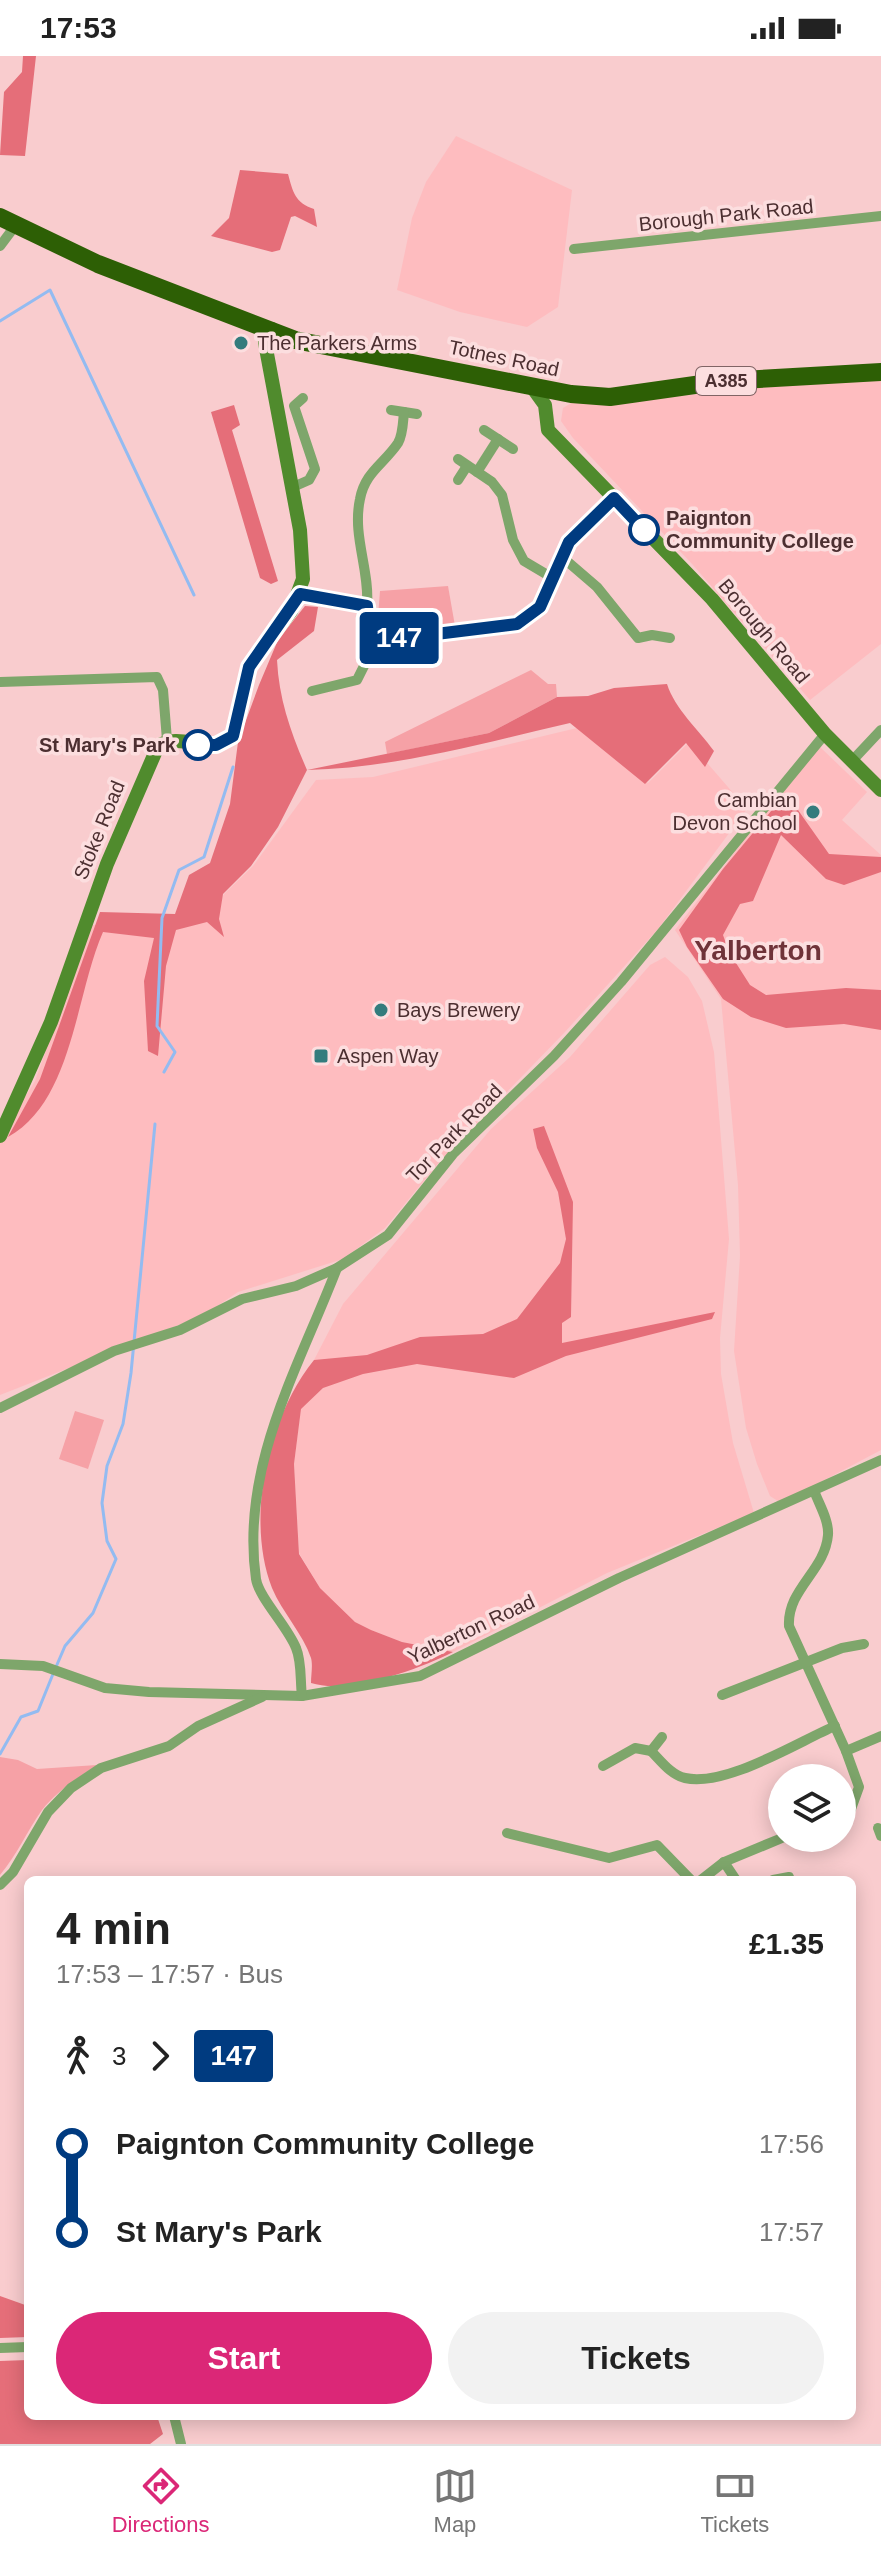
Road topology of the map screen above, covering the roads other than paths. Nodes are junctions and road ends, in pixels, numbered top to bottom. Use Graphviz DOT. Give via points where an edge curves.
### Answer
graph roads {
  1 [pos="881,216"];
  2 [pos="7,221"];
  3 [pos="0,246"];
  4 [pos="574,249"];
  5 [pos="272,329"];
  6 [pos="881,372"];
  7 [pos="532,387"];
  8 [pos="571,394"];
  9 [pos="303,398"];
  10 [pos="545,408"];
  11 [pos="391,410"];
  12 [pos="404,412"];
  13 [pos="417,414"];
  14 [pos="484,430"];
  15 [pos="498,439"];
  16 [pos="513,449"];
  17 [pos="468,466"];
  18 [pos="458,480"];
  19 [pos="293,487"];
  20 [pos="614,498"];
  21 [pos="561,556"];
  22 [pos="551,577"];
  23 [pos="300,594"];
  24 [pos="367,606"];
  25 [pos="370,637"];
  26 [pos="670,638"];
  27 [pos="0,682"];
  28 [pos="312,691"];
  29 [pos="881,730"];
  30 [pos="825,734"];
  31 [pos="167,740"];
  32 [pos="851,762"];
  33 [pos="881,790"];
  34 [pos="0,1136"];
  35 [pos="337,1268"];
  36 [pos="0,1408"];
  37 [pos="881,1460"];
  38 [pos="815,1493"];
  39 [pos="864,1644"];
  40 [pos="803,1663"];
  41 [pos="0,1664"];
  42 [pos="266,1695"];
  43 [pos="722,1695"];
  44 [pos="302,1696"];
  45 [pos="835,1726"];
  46 [pos="881,1736"];
  47 [pos="662,1737"];
  48 [pos="651,1751"];
  49 [pos="846,1751"];
  50 [pos="851,1764"];
  51 [pos="603,1766"];
  52 [pos="507,1833"];
  53 [pos="768,1844"];
  54 [pos="724,1862"];
  55 [pos="687,1876"];
  56 [pos="706,1876"];
  57 [pos="733,1876"];
  58 [pos="0,1885"];
  59 [pos="24,2347"];
  60 [pos="0,2348"];
  61 [pos="175,2420"];
  62 [pos="181,2444"];
  1 -- 4 [label="street, Borough Park Road"];
  2 -- 3 [label="street"];
  2 -- 5 [label="highway, Totnes Road / A385" via="98,264"];
  5 -- 7 [label="highway, Totnes Road / A385" via="318,346"];
  5 -- 19 [label="street" via="265,343"];
  6 -- 8 [label="highway, Totnes Road / A385" via="723,381 610,397"];
  7 -- 8 [label="highway, Totnes Road / A385"];
  7 -- 10 [label="street, Borough Road"];
  8 -- 10 [label="street"];
  9 -- 19 [label="street" via="294,406 315,469 309,480"];
  10 -- 20 [label="street, Borough Road" via="548,430"];
  11 -- 12 [label="street"];
  12 -- 13 [label="street"];
  12 -- 24 [label="street" via="400,441 373,469 359,500"];
  14 -- 15 [label="street"];
  15 -- 16 [label="street"];
  15 -- 17 [label="street"];
  17 -- 18 [label="street"];
  17 -- 22 [label="street" via="502,495 524,561"];
  19 -- 23 [label="street" via="303,560"];
  20 -- 21 [label="street"];
  20 -- 30 [label="street, Borough Road" via="712,599"];
  21 -- 22 [label="street"];
  21 -- 26 [label="street" via="597,587 638,638"];
  22 -- 25 [label="street" via="540,607 517,624"];
  23 -- 24 [label="street"];
  23 -- 31 [label="street" via="249,667 233,736 216,745"];
  24 -- 25 [label="street"];
  25 -- 28 [label="street" via="357,680"];
  27 -- 31 [label="street" via="157,677"];
  29 -- 32 [label="street"];
  30 -- 32 [label="street, Borough Road"];
  30 -- 35 [label="street, Tor Park Road" via="658,939 554,1056 453,1154 388,1235"];
  31 -- 34 [label="street, Stoke Road" via="158,746 137,787 51,1022"];
  32 -- 33 [label="street, Borough Road"];
  35 -- 36 [label="street, Tor Park Road" via="296,1286 242,1299 180,1330 124,1348"];
  35 -- 44 [label="street" via="259,1468 253,1520 256,1583 296,1648"];
  37 -- 38 [label="street, Yalberton Road"];
  38 -- 40 [label="street" via="829,1533 788,1611"];
  38 -- 44 [label="street, Yalberton Road" via="619,1578 420,1676"];
  39 -- 40 [label="street"];
  40 -- 43 [label="street"];
  40 -- 45 [label="street"];
  41 -- 42 [label="street, Yalberton Road" via="43,1666 105,1688"];
  42 -- 44 [label="street, Yalberton Road"];
  42 -- 58 [label="street" via="198,1726 169,1746 101,1768 71,1788 48,1812"];
  45 -- 48 [label="street" via="711,1779 673,1773"];
  45 -- 49 [label="street"];
  46 -- 49 [label="street"];
  47 -- 48 [label="street"];
  48 -- 51 [label="street" via="635,1748"];
  49 -- 50 [label="street"];
  52 -- 55 [label="street" via="609,1858 657,1845"];
  53 -- 54 [label="street"];
  54 -- 56 [label="street"];
  54 -- 57 [label="street"];
  59 -- 60 [label="street"];
  61 -- 62 [label="street"];
}
